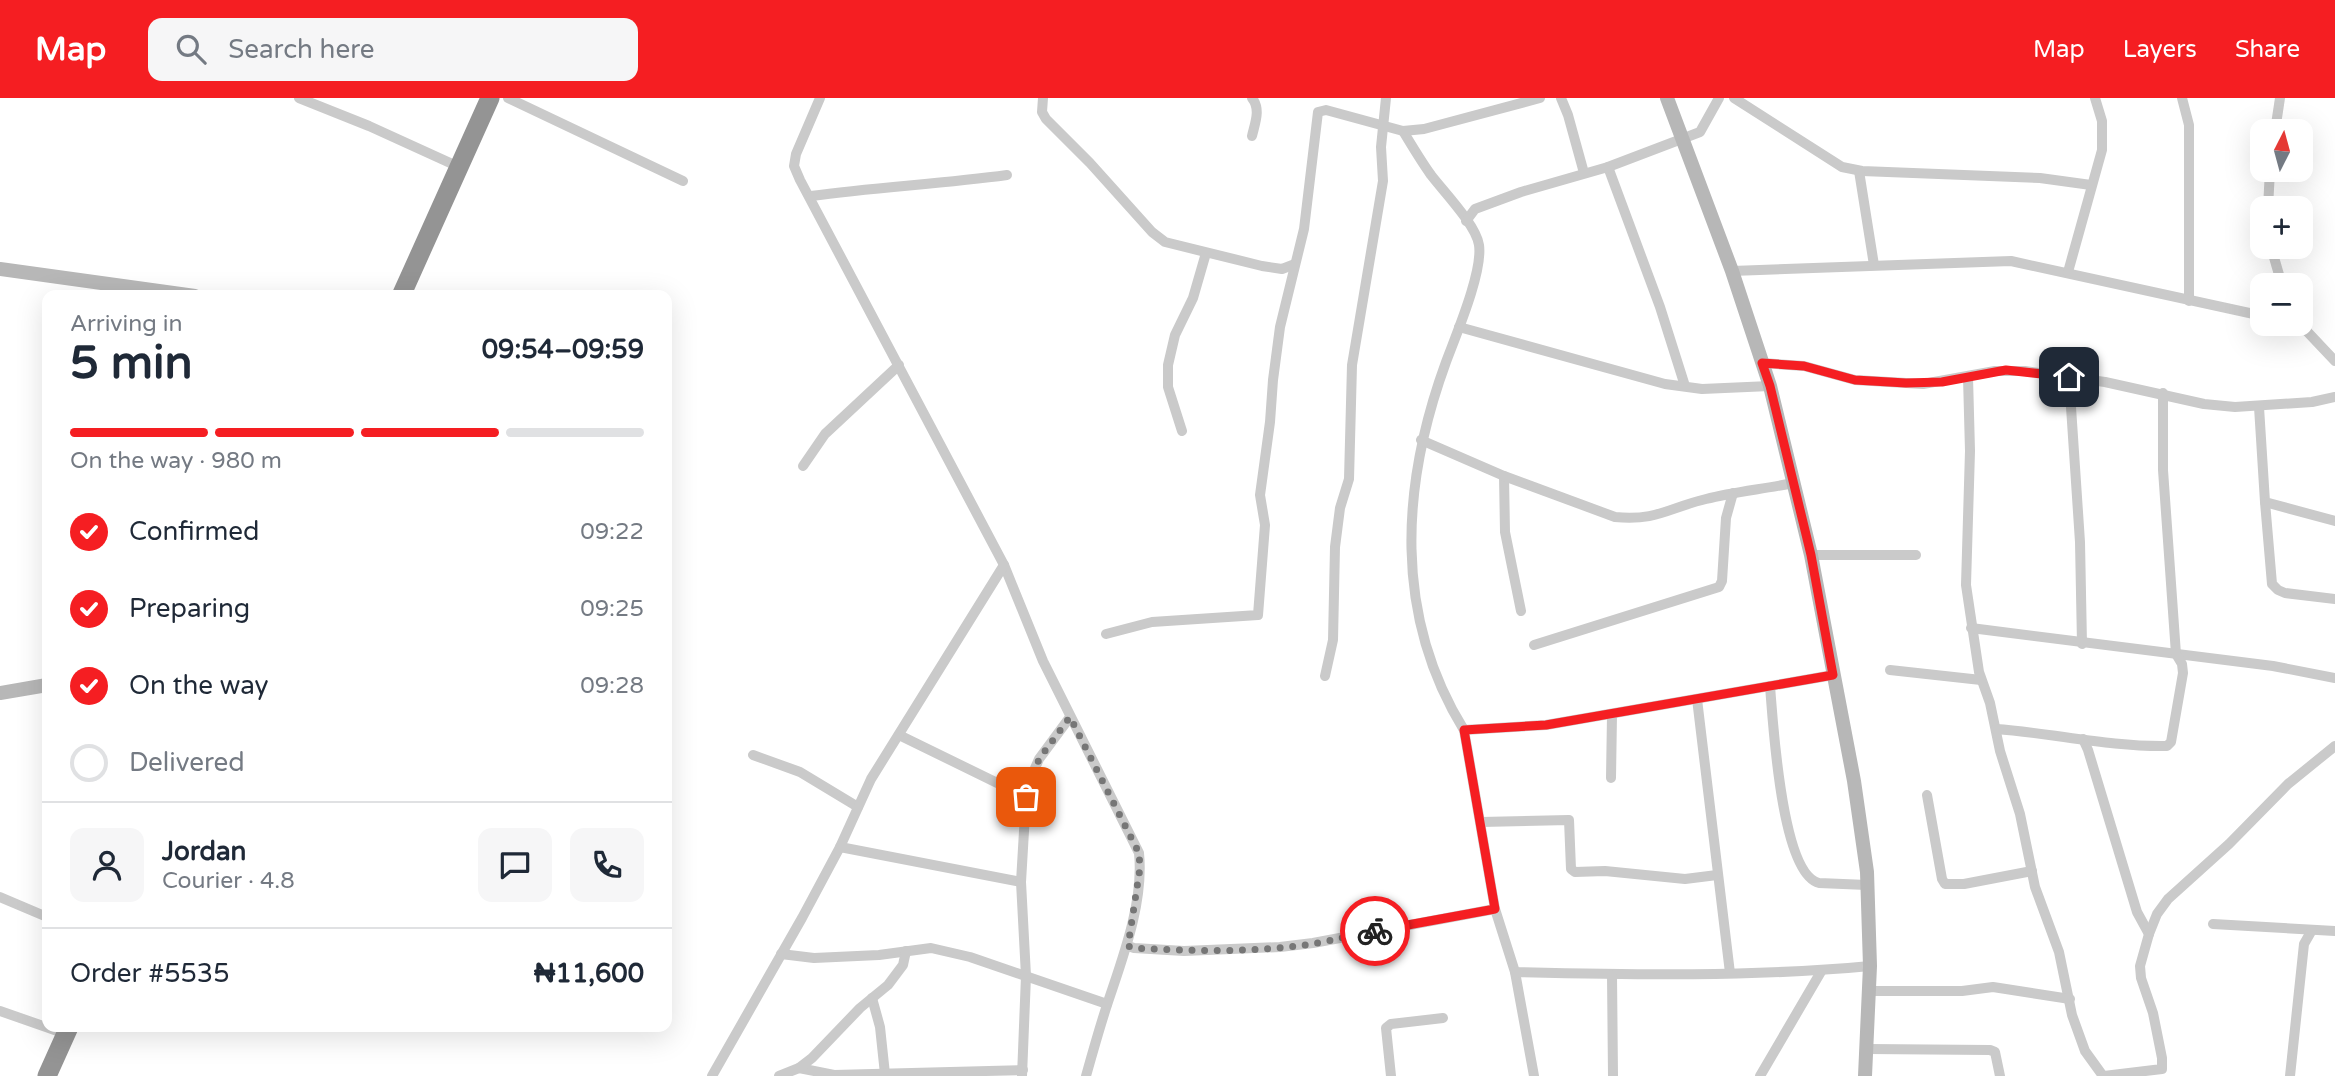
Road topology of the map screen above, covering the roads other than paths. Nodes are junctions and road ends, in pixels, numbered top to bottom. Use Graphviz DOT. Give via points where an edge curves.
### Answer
graph roads {
  1 [pos="299,98"];
  2 [pos="491,98"];
  3 [pos="508,98"];
  4 [pos="820,98"];
  5 [pos="1043,98"];
  6 [pos="1252,98"];
  7 [pos="1326,98"];
  8 [pos="1386,98"];
  9 [pos="1540,98"];
  10 [pos="1561,98"];
  11 [pos="1667,98"];
  12 [pos="1719,98"];
  13 [pos="1734,98"];
  14 [pos="2095,98"];
  15 [pos="2182,98"];
  16 [pos="2280,98"];
  17 [pos="1326,110"];
  18 [pos="2277,119"];
  19 [pos="1383,127"];
  20 [pos="1403,131"];
  21 [pos="1252,135"];
  22 [pos="1684,139"];
  23 [pos="459,167"];
  24 [pos="1608,167"];
  25 [pos="1859,171"];
  26 [pos="1584,173"];
  27 [pos="1007,175"];
  28 [pos="683,181"];
  29 [pos="2091,185"];
  30 [pos="810,196"];
  31 [pos="1453,201"];
  32 [pos="1475,209"];
  33 [pos="1466,221"];
  34 [pos="1206,253"];
  35 [pos="1294,264"];
  36 [pos="1874,265"];
  37 [pos="0,269"];
  38 [pos="1731,271"];
  39 [pos="2068,272"];
  40 [pos="152,290"];
  41 [pos="404,290"];
  42 [pos="2189,301"];
  43 [pos="2250,313"];
  44 [pos="1459,327"];
  45 [pos="2311,336"];
  46 [pos="2335,361"];
  47 [pos="1762,363"];
  48 [pos="899,365"];
  49 [pos="1968,377"];
  50 [pos="2069,377"];
  51 [pos="1685,386"];
  52 [pos="1770,386"];
  53 [pos="2163,393"];
  54 [pos="2335,397"];
  55 [pos="2259,407"];
  56 [pos="1182,431"];
  57 [pos="1421,440"];
  58 [pos="803,466"];
  59 [pos="1504,476"];
  60 [pos="1793,483"];
  61 [pos="1733,493"];
  62 [pos="2265,502"];
  63 [pos="2335,522"];
  64 [pos="1811,555"];
  65 [pos="1916,555"];
  66 [pos="1004,565"];
  67 [pos="2335,599"];
  68 [pos="1521,611"];
  69 [pos="1971,628"];
  70 [pos="1106,634"];
  71 [pos="2082,643"];
  72 [pos="1534,645"];
  73 [pos="2176,654"];
  74 [pos="1890,670"];
  75 [pos="1833,675"];
  76 [pos="1325,676"];
  77 [pos="2335,678"];
  78 [pos="1981,680"];
  79 [pos="42,686"];
  80 [pos="1770,686"];
  81 [pos="0,693"];
  82 [pos="1697,699"];
  83 [pos="1612,715"];
  84 [pos="1070,717"];
  85 [pos="1996,729"];
  86 [pos="1464,730"];
  87 [pos="899,735"];
  88 [pos="2089,744"];
  89 [pos="2335,746"];
  90 [pos="753,755"];
  91 [pos="1611,778"];
  92 [pos="1927,795"];
  93 [pos="1026,797"];
  94 [pos="858,807"];
  95 [pos="1481,822"];
  96 [pos="839,847"];
  97 [pos="2032,871"];
  98 [pos="1717,875"];
  99 [pos="1021,882"];
  100 [pos="1867,885"];
  101 [pos="0,897"];
  102 [pos="1495,909"];
  103 [pos="42,914"];
  104 [pos="2213,924"];
  105 [pos="2312,930"];
  106 [pos="2335,932"];
  107 [pos="2149,934"];
  108 [pos="1128,946"];
  109 [pos="906,951"];
  110 [pos="781,954"];
  111 [pos="1870,966"];
  112 [pos="1822,970"];
  113 [pos="1515,972"];
  114 [pos="1730,973"];
  115 [pos="1612,975"];
  116 [pos="1026,976"];
  117 [pos="1870,991"];
  118 [pos="872,998"];
  119 [pos="2070,999"];
  120 [pos="1107,1004"];
  121 [pos="0,1011"];
  122 [pos="1443,1018"];
  123 [pos="42,1024"];
  124 [pos="67,1032"];
  125 [pos="1868,1049"];
  126 [pos="799,1068"];
  127 [pos="1023,1073"];
  128 [pos="2163,1073"];
  129 [pos="885,1074"];
  130 [pos="919,1074"];
  131 [pos="47,1076"];
  132 [pos="712,1076"];
  133 [pos="779,1076"];
  134 [pos="1086,1076"];
  135 [pos="1391,1076"];
  136 [pos="1534,1076"];
  137 [pos="1613,1076"];
  138 [pos="1760,1076"];
  139 [pos="1865,1076"];
  140 [pos="2000,1076"];
  141 [pos="2104,1076"];
  142 [pos="2290,1076"];
  1 -- 23 [label="street"];
  2 -- 23 [label="highway"];
  3 -- 28 [label="street"];
  4 -- 30 [label="street" via="794,166"];
  5 -- 34 [label="street" via="1046,119 1152,232 1165,242"];
  6 -- 21 [label="street" via="1257,114"];
  7 -- 17 [label="street"];
  8 -- 19 [label="street"];
  9 -- 20 [label="street"];
  10 -- 26 [label="street"];
  11 -- 22 [label="street"];
  12 -- 22 [label="street" via="1700,132"];
  13 -- 25 [label="street" via="1835,163"];
  14 -- 29 [label="street" via="2102,121 2102,150"];
  15 -- 42 [label="street" via="2189,125"];
  16 -- 18 [label="street"];
  17 -- 19 [label="street"];
  17 -- 35 [label="street" via="1316,116 1310,189"];
  19 -- 20 [label="street"];
  19 -- 76 [label="street" via="1383,181 1352,365 1349,479 1335,547 1333,640"];
  20 -- 31 [label="street"];
  22 -- 24 [label="street"];
  22 -- 38 [label="street"];
  23 -- 41 [label="highway"];
  24 -- 26 [label="street"];
  24 -- 51 [label="street"];
  25 -- 29 [label="street" via="2040,178"];
  25 -- 36 [label="street"];
  26 -- 32 [label="street"];
  27 -- 30 [label="street"];
  29 -- 39 [label="street"];
  30 -- 48 [label="street"];
  31 -- 32 [label="street"];
  31 -- 33 [label="street"];
  32 -- 33 [label="street"];
  33 -- 44 [label="street" via="1479,244 1479,259"];
  34 -- 35 [label="street" via="1262,267 1282,269"];
  34 -- 56 [label="street" via="1168,365 1168,387"];
  35 -- 70 [label="street" via="1280,327 1260,495 1265,525 1258,615 1152,622"];
  36 -- 38 [label="street"];
  36 -- 39 [label="street" via="2011,261"];
  37 -- 40 [label="street"];
  38 -- 47 [label="street"];
  39 -- 42 [label="street"];
  42 -- 43 [label="street"];
  44 -- 51 [label="street"];
  44 -- 57 [label="street"];
  45 -- 46 [label="street"];
  47 -- 49 [label="street" via="1804,366 1870,381 1923,384"];
  47 -- 52 [label="street"];
  48 -- 58 [label="street" via="825,434"];
  48 -- 66 [label="street"];
  49 -- 50 [label="street" via="2006,370"];
  49 -- 69 [label="street" via="1966,585"];
  50 -- 53 [label="street"];
  50 -- 71 [label="street"];
  51 -- 52 [label="street"];
  52 -- 60 [label="street"];
  53 -- 55 [label="street" via="2204,404"];
  53 -- 73 [label="street" via="2163,470"];
  54 -- 55 [label="street"];
  55 -- 62 [label="street"];
  57 -- 59 [label="street"];
  57 -- 86 [label="street" via="1411,523 1413,591 1437,673"];
  59 -- 61 [label="street" via="1629,519"];
  59 -- 68 [label="street" via="1505,531"];
  60 -- 61 [label="street"];
  60 -- 64 [label="street"];
  61 -- 72 [label="street" via="1719,587"];
  62 -- 63 [label="street"];
  62 -- 67 [label="street" via="2272,584 2285,593"];
  64 -- 65 [label="street"];
  64 -- 75 [label="street"];
  66 -- 84 [label="street"];
  66 -- 87 [label="street"];
  69 -- 71 [label="street"];
  69 -- 78 [label="street"];
  71 -- 73 [label="street"];
  73 -- 77 [label="street"];
  73 -- 88 [label="street" via="2183,673 2169,744"];
  74 -- 78 [label="street"];
  75 -- 80 [label="street"];
  75 -- 100 [label="street" via="1854,781"];
  78 -- 85 [label="street"];
  79 -- 81 [label="street"];
  80 -- 82 [label="street"];
  80 -- 100 [label="street" via="1786,819 1802,870 1811,881"];
  82 -- 83 [label="street"];
  82 -- 98 [label="street"];
  83 -- 86 [label="street"];
  83 -- 91 [label="street"];
  84 -- 93 [label="street" via="1039,759"];
  84 -- 108 [label="street" via="1139,853"];
  85 -- 88 [label="street" via="2040,732"];
  85 -- 97 [label="street"];
  86 -- 95 [label="street"];
  87 -- 93 [label="street"];
  87 -- 94 [label="street"];
  88 -- 107 [label="street" via="2137,912"];
  89 -- 107 [label="street" via="2288,784 2168,899"];
  90 -- 94 [label="street" via="800,772"];
  92 -- 97 [label="street" via="1945,884"];
  93 -- 99 [label="street"];
  94 -- 96 [label="street"];
  95 -- 98 [label="street" via="1569,820 1571,869 1575,872 1685,879"];
  95 -- 102 [label="street"];
  96 -- 99 [label="street"];
  96 -- 110 [label="street"];
  97 -- 119 [label="street"];
  98 -- 114 [label="street"];
  99 -- 116 [label="street"];
  100 -- 111 [label="street"];
  101 -- 103 [label="street"];
  102 -- 108 [label="street" via="1280,947 1184,951"];
  102 -- 113 [label="street"];
  104 -- 105 [label="street"];
  105 -- 106 [label="street"];
  105 -- 142 [label="street" via="2304,944"];
  107 -- 128 [label="street" via="2141,978 2153,1013"];
  108 -- 120 [label="street"];
  109 -- 110 [label="street" via="814,958"];
  109 -- 116 [label="street" via="931,948"];
  109 -- 118 [label="street" via="898,974"];
  110 -- 132 [label="street"];
  111 -- 112 [label="street"];
  111 -- 117 [label="street"];
  112 -- 114 [label="street"];
  112 -- 138 [label="street"];
  113 -- 115 [label="street"];
  113 -- 136 [label="street"];
  114 -- 115 [label="street"];
  115 -- 137 [label="street"];
  116 -- 120 [label="street"];
  116 -- 127 [label="street"];
  117 -- 119 [label="street" via="1993,987"];
  117 -- 125 [label="street"];
  118 -- 126 [label="street"];
  118 -- 129 [label="street"];
  119 -- 141 [label="street" via="2085,1051"];
  120 -- 134 [label="street"];
  121 -- 123 [label="street"];
  122 -- 135 [label="street" via="1387,1028"];
  124 -- 131 [label="highway"];
  125 -- 139 [label="street"];
  125 -- 140 [label="street" via="1990,1049 1995,1052"];
  126 -- 129 [label="street" via="834,1075"];
  126 -- 133 [label="street"];
  127 -- 130 [label="street"];
  128 -- 141 [label="street"];
  129 -- 130 [label="street"];
}
